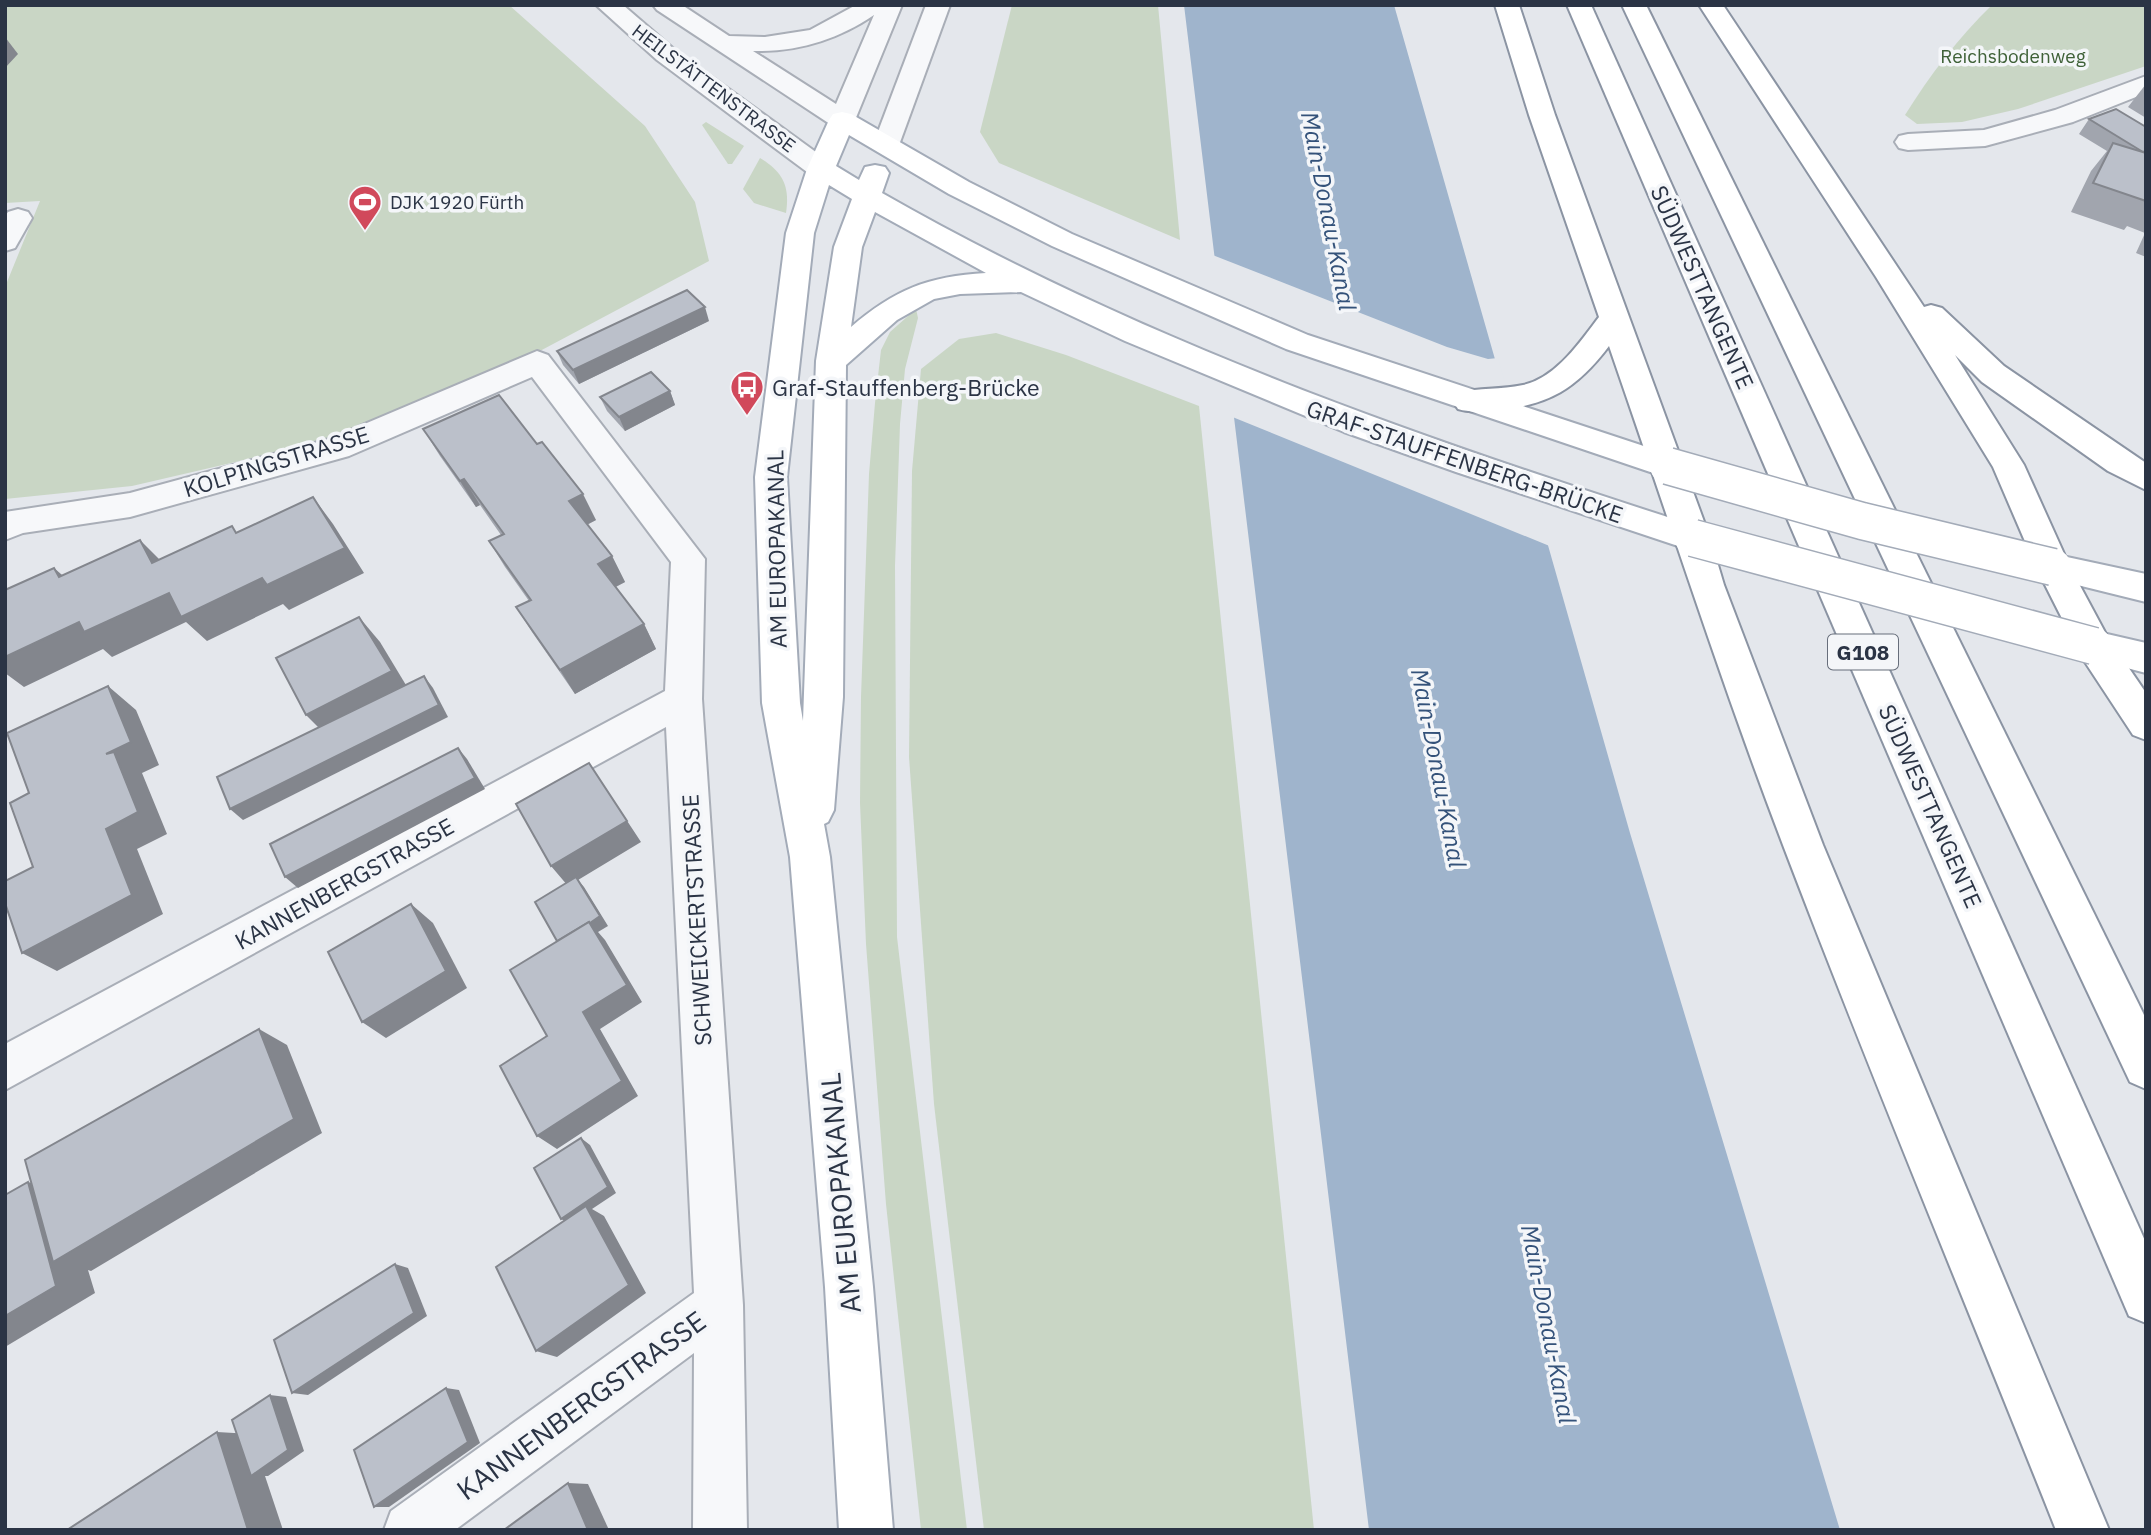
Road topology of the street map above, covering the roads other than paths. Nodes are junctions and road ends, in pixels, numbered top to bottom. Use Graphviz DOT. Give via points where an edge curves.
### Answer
graph roads {
  1 [pos="608,5"];
  2 [pos="664,5"];
  3 [pos="872,5"];
  4 [pos="890,5"];
  5 [pos="938,5"];
  6 [pos="1507,5"];
  7 [pos="1579,5"];
  8 [pos="1634,5"];
  9 [pos="1711,5"];
  10 [pos="720,43"];
  11 [pos="2146,84"];
  12 [pos="842,120"];
  13 [pos="1908,142"];
  14 [pos="886,145"];
  15 [pos="821,169"];
  16 [pos="866,197"];
  17 [pos="1889,275"];
  18 [pos="1024,281"];
  19 [pos="1614,319"];
  20 [pos="831,361"];
  21 [pos="537,362"];
  22 [pos="1469,401"];
  23 [pos="1668,466"];
  24 [pos="2146,478"];
  25 [pos="5,527"];
  26 [pos="1693,538"];
  27 [pos="2067,571"];
  28 [pos="2146,588"];
  29 [pos="2094,646"];
  30 [pos="2146,658"];
  31 [pos="683,699"];
  32 [pos="2146,724"];
  33 [pos="810,857"];
  34 [pos="2146,1067"];
  35 [pos="5,1068"];
  36 [pos="2146,1299"];
  37 [pos="719,1305"];
  38 [pos="410,1530"];
  39 [pos="720,1530"];
  40 [pos="866,1530"];
  41 [pos="2083,1530"];
  1 -- 15 [label="street, HEILSTÄTTENSTRASSE" via="666,55"];
  2 -- 10 [label="street, HEILSTÄTTENSTRASSE"];
  3 -- 10 [label="street" via="822,36 759,46"];
  4 -- 12 [label="street, AM EUROPAKANAL"];
  5 -- 14 [label="street, AM EUROPAKANAL"];
  6 -- 19 [label="main road"];
  7 -- 36 [label="main road, SÜDWESTTANGENTE / G108"];
  8 -- 34 [label="main road"];
  9 -- 17 [label="main road"];
  10 -- 12 [label="street, HEILSTÄTTENSTRASSE"];
  11 -- 13 [label="street" via="2064,117 1985,138"];
  12 -- 14 [label="main road"];
  12 -- 15 [label="main road, AM EUROPAKANAL"];
  14 -- 16 [label="main road, AM EUROPAKANAL"];
  14 -- 22 [label="main road" via="1062,240 1297,342"];
  15 -- 16 [label="main road, GRAF-STAUFFENBERG-BRÜCKE"];
  15 -- 33 [label="main road, AM EUROPAKANAL" via="800,233 771,477 781,703"];
  16 -- 18 [label="main road, GRAF-STAUFFENBERG-BRÜCKE"];
  16 -- 20 [label="main road, AM EUROPAKANAL" via="848,247"];
  17 -- 24 [label="main road" via="1993,374"];
  17 -- 27 [label="main road" via="2008,464"];
  18 -- 20 [label="main road" via="923,292 897,307"];
  18 -- 26 [label="main road, GRAF-STAUFFENBERG-BRÜCKE" via="1284,398"];
  19 -- 22 [label="main road" via="1577,366 1555,382 1527,395"];
  19 -- 23 [label="main road"];
  20 -- 33 [label="main road, AM EUROPAKANAL" via="824,696"];
  21 -- 25 [label="street, KOLPINGSTRASSE" via="338,448 130,505"];
  21 -- 31 [label="street, SCHWEICKERTSTRASSE" via="688,559"];
  22 -- 23 [label="main road"];
  23 -- 26 [label="main road"];
  23 -- 27 [label="main road, bridge" via="1862,522"];
  26 -- 29 [label="main road, GRAF-STAUFFENBERG-BRÜCKE, bridge"];
  26 -- 41 [label="main road" via="1706,585 1803,845"];
  27 -- 28 [label="main road"];
  27 -- 29 [label="main road"];
  29 -- 30 [label="main road, GRAF-STAUFFENBERG-BRÜCKE"];
  29 -- 32 [label="main road"];
  31 -- 35 [label="street, KANNENBERGSTRASSE"];
  31 -- 37 [label="street, SCHWEICKERTSTRASSE"];
  33 -- 40 [label="main road, AM EUROPAKANAL"];
  37 -- 38 [label="street, KANNENBERGSTRASSE"];
  37 -- 39 [label="street, SCHWEICKERTSTRASSE"];
}
